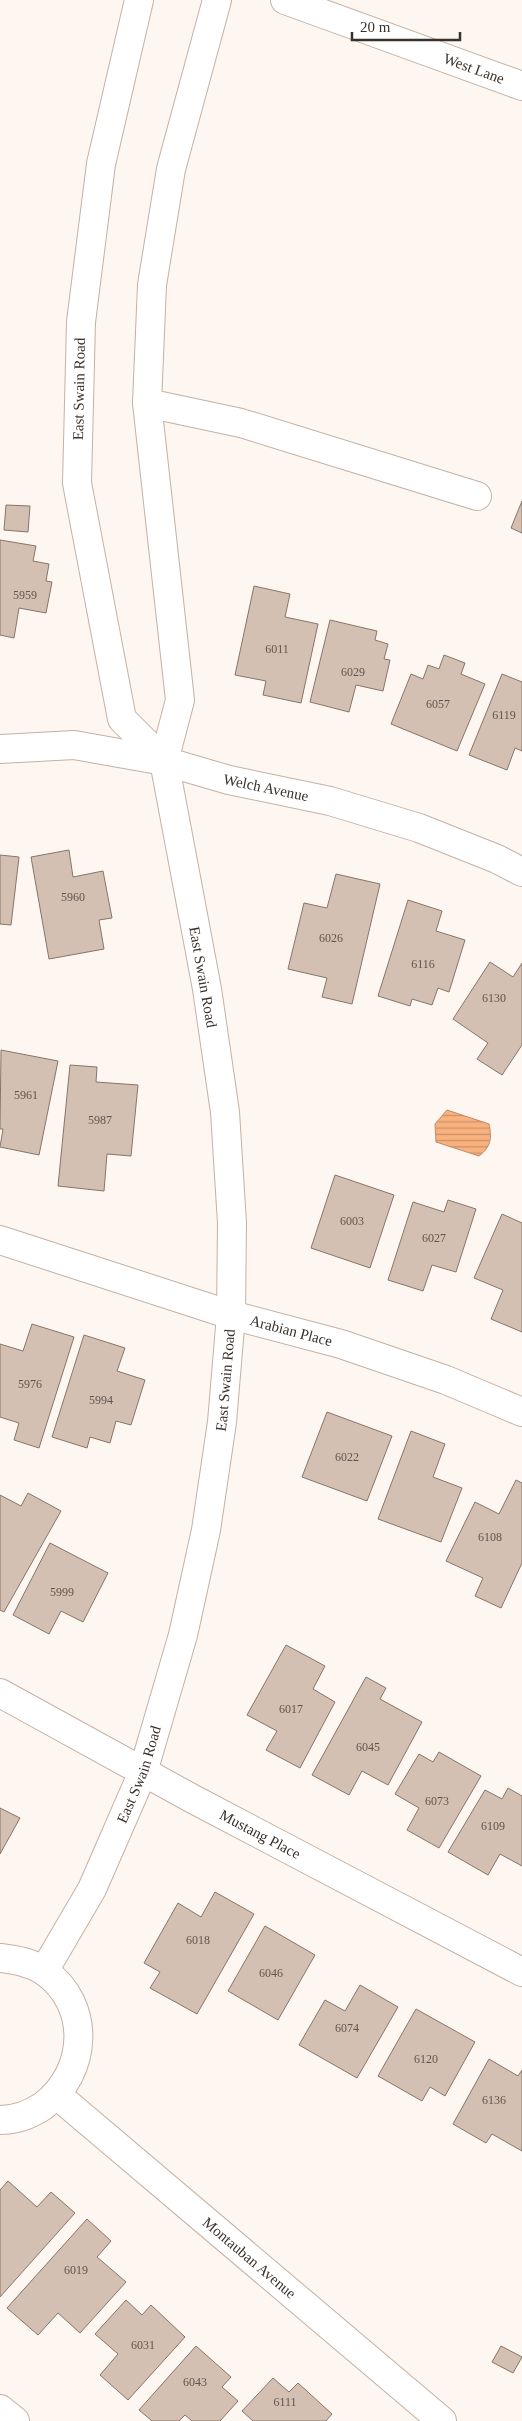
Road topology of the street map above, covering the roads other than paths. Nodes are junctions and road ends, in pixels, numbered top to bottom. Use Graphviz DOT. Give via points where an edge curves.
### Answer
graph roads {
  1 [pos="140,0"];
  2 [pos="217,0"];
  3 [pos="285,0"];
  4 [pos="522,86"];
  5 [pos="147,403"];
  6 [pos="477,496"];
  7 [pos="0,749"];
  8 [pos="164,761"];
  9 [pos="522,872"];
  10 [pos="0,1240"];
  11 [pos="231,1315"];
  12 [pos="522,1412"];
  13 [pos="0,1693"];
  14 [pos="142,1772"];
  15 [pos="0,1958"];
  16 [pos="44,1972"];
  17 [pos="522,1972"];
  18 [pos="57,2095"];
  19 [pos="0,2120"];
  20 [pos="0,2409"];
  21 [pos="15,2421"];
  22 [pos="442,2421"];
  1 -- 8 [label="street, East Swain Road" via="101,164 82,312 78,483 122,719"];
  2 -- 5 [label="street, East Swain Road" via="170,169 152,285"];
  3 -- 4 [label="street, West Lane"];
  5 -- 6 [label="street" via="241,423"];
  5 -- 8 [label="street, East Swain Road" via="180,700"];
  7 -- 8 [label="street, Welch Avenue" via="74,745"];
  8 -- 9 [label="street, Welch Avenue" via="229,780 330,801 419,828"];
  8 -- 11 [label="street, East Swain Road" via="207,989 224,1112 232,1223"];
  10 -- 11 [label="street, Arabian Place"];
  11 -- 12 [label="street, Arabian Place" via="341,1344 446,1380"];
  11 -- 14 [label="street, East Swain Road" via="222,1422 206,1530 183,1635"];
  13 -- 14 [label="street, Mustang Place"];
  14 -- 16 [label="street, East Swain Road" via="92,1889"];
  14 -- 17 [label="street, Mustang Place"];
  15 -- 16 [label="street" via="21,1960"];
  16 -- 18 [label="street" via="64,1991 76,2016 79,2044 72,2071"];
  18 -- 19 [label="street" via="34,2112"];
  18 -- 22 [label="street, Montauban Avenue"];
  20 -- 21 [label="street"];
}
